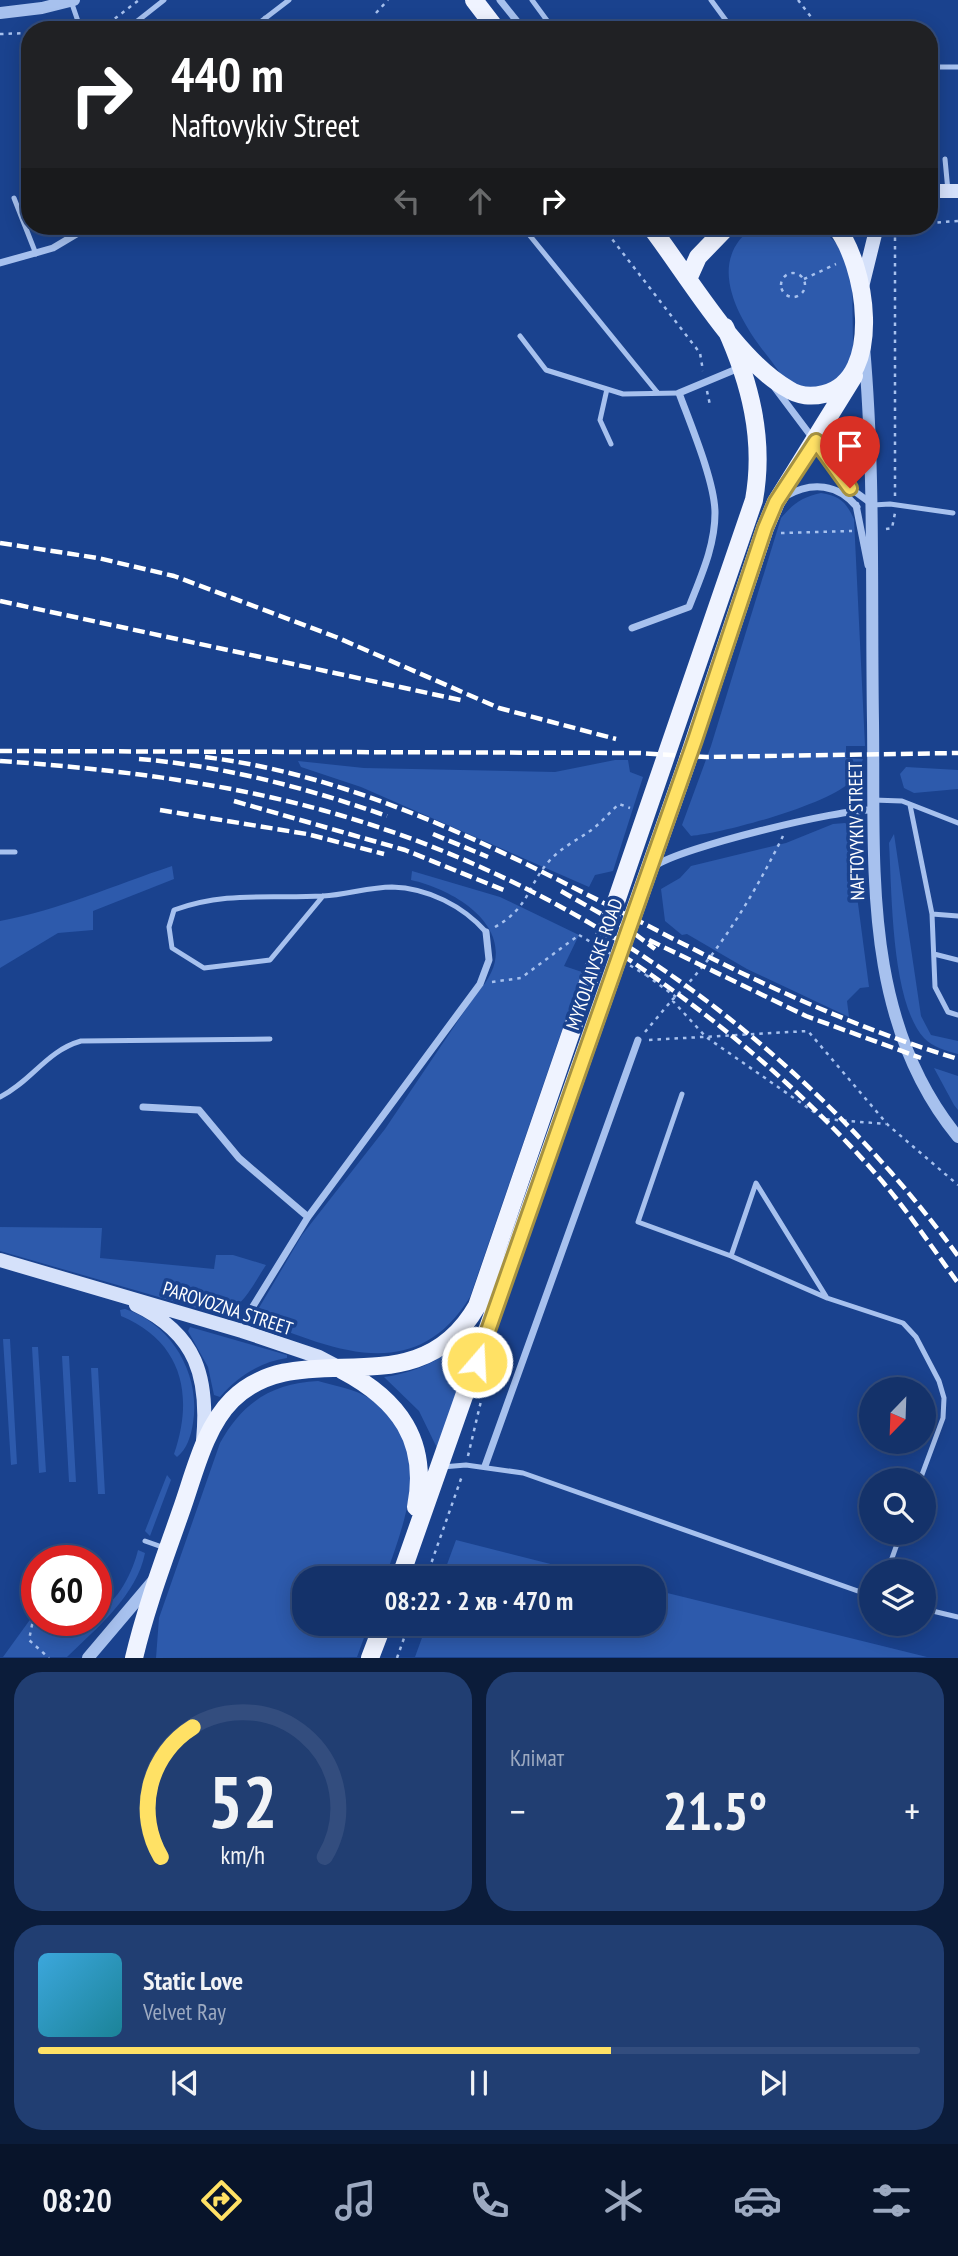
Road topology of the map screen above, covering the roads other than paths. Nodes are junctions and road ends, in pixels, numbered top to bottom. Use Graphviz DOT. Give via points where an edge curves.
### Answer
graph roads {
  1 [pos="163,0"];
  2 [pos="289,0"];
  3 [pos="474,0"];
  4 [pos="500,0"];
  5 [pos="532,0"];
  6 [pos="711,0"];
  7 [pos="72,1"];
  8 [pos="0,13"];
  9 [pos="265,19"];
  10 [pos="78,21"];
  11 [pos="137,21"];
  12 [pos="262,21"];
  13 [pos="490,21"];
  14 [pos="517,21"];
  15 [pos="548,21"];
  16 [pos="726,21"];
  17 [pos="938,67"];
  18 [pos="958,67"];
  19 [pos="946,159"];
  20 [pos="953,191"];
  21 [pos="15,198"];
  22 [pos="21,214"];
  23 [pos="29,235"];
  24 [pos="75,235"];
  25 [pos="529,235"];
  26 [pos="657,235"];
  27 [pos="719,235"];
  28 [pos="840,235"];
  29 [pos="875,235"];
  30 [pos="36,254"];
  31 [pos="0,263"];
  32 [pos="689,277"];
  33 [pos="862,289"];
  34 [pos="863,332"];
  35 [pos="520,336"];
  36 [pos="750,365"];
  37 [pos="854,376"];
  38 [pos="607,389"];
  39 [pos="657,392"];
  40 [pos="678,393"];
  41 [pos="816,441"];
  42 [pos="611,444"];
  43 [pos="850,488"];
  44 [pos="776,502"];
  45 [pos="873,505"];
  46 [pos="857,507"];
  47 [pos="953,513"];
  48 [pos="867,530"];
  49 [pos="632,628"];
  50 [pos="910,804"];
  51 [pos="873,805"];
  52 [pos="958,823"];
  53 [pos="0,852"];
  54 [pos="15,852"];
  55 [pos="649,870"];
  56 [pos="323,896"];
  57 [pos="932,914"];
  58 [pos="958,916"];
  59 [pos="486,933"];
  60 [pos="934,954"];
  61 [pos="958,960"];
  62 [pos="958,1015"];
  63 [pos="270,1039"];
  64 [pos="638,1040"];
  65 [pos="682,1094"];
  66 [pos="0,1097"];
  67 [pos="143,1107"];
  68 [pos="958,1137"];
  69 [pos="308,1217"];
  70 [pos="731,1256"];
  71 [pos="0,1260"];
  72 [pos="99,1290"];
  73 [pos="827,1298"];
  74 [pos="242,1331"];
  75 [pos="342,1370"];
  76 [pos="202,1451"];
  77 [pos="485,1466"];
  78 [pos="440,1468"];
  79 [pos="924,1468"];
  80 [pos="145,1541"];
  81 [pos="168,1549"];
  82 [pos="401,1566"];
  83 [pos="403,1566"];
  84 [pos="158,1575"];
  85 [pos="859,1591"];
  86 [pos="936,1612"];
  87 [pos="958,1617"];
  88 [pos="142,1624"];
  89 [pos="378,1636"];
  90 [pos="88,1657"];
  91 [pos="134,1657"];
  92 [pos="148,1657"];
  93 [pos="370,1657"];
  1 -- 11 [label="lane"];
  2 -- 9 [label="lane"];
  3 -- 13 [label="main road"];
  4 -- 14 [label="street"];
  5 -- 15 [label="lane"];
  6 -- 16 [label="lane"];
  7 -- 8 [label="street"];
  7 -- 10 [label="lane"];
  9 -- 12 [label="lane"];
  17 -- 18 [label="lane"];
  19 -- 20 [label="lane"];
  21 -- 22 [label="lane"];
  23 -- 30 [label="lane"];
  24 -- 30 [label="street"];
  25 -- 39 [label="lane"];
  26 -- 32 [label="main road"];
  27 -- 32 [label="main road" via="698,257"];
  28 -- 33 [label="main road, MYKOLAIVSKE ROAD" via="853,256"];
  29 -- 33 [label="main road"];
  30 -- 31 [label="street"];
  32 -- 36 [label="main road, MYKOLAIVSKE ROAD"];
  33 -- 34 [label="main road, MYKOLAIVSKE ROAD"];
  34 -- 37 [label="main road, MYKOLAIVSKE ROAD"];
  34 -- 45 [label="street, NAFTOVYKIV STREET"];
  35 -- 38 [label="lane" via="546,370"];
  36 -- 37 [label="main road" via="788,390 808,396 833,392"];
  36 -- 40 [label="street"];
  36 -- 41 [label="street"];
  36 -- 75 [label="main road, MYKOLAIVSKE ROAD" via="758,443 754,500 488,1279 470,1319 441,1346 410,1361"];
  37 -- 41 [label="main road, MYKOLAIVSKE ROAD"];
  38 -- 39 [label="lane" via="623,394"];
  38 -- 42 [label="lane" via="600,420"];
  39 -- 40 [label="lane"];
  40 -- 49 [label="street" via="711,488 713,531 689,607"];
  41 -- 43 [label="street"];
  41 -- 44 [label="main road, MYKOLAIVSKE ROAD"];
  43 -- 45 [label="street"];
  43 -- 46 [label="street"];
  44 -- 46 [label="street" via="806,488 829,486 847,495"];
  44 -- 55 [label="main road, MYKOLAIVSKE ROAD"];
  45 -- 47 [label="lane"];
  45 -- 48 [label="street, NAFTOVYKIV STREET"];
  46 -- 48 [label="street"];
  48 -- 51 [label="street, NAFTOVYKIV STREET"];
  50 -- 51 [label="lane"];
  50 -- 52 [label="lane"];
  50 -- 57 [label="lane"];
  51 -- 55 [label="street" via="679,853"];
  51 -- 68 [label="street, NAFTOVYKIV STREET" via="877,936 897,1026 923,1085"];
  53 -- 54 [label="lane"];
  55 -- 78 [label="main road, MYKOLAIVSKE ROAD"];
  56 -- 56 [label="lane" via="258,894 203,899 174,909 169,927 172,948 204,968 270,960"];
  56 -- 59 [label="lane" via="392,887 424,893 455,905"];
  57 -- 58 [label="lane"];
  57 -- 60 [label="lane"];
  59 -- 69 [label="street" via="489,960 480,984"];
  60 -- 61 [label="lane"];
  60 -- 62 [label="lane" via="935,987 948,1012"];
  63 -- 66 [label="lane" via="81,1041 61,1047 19,1088"];
  64 -- 77 [label="street"];
  65 -- 70 [label="lane" via="638,1222"];
  67 -- 69 [label="street" via="199,1110 239,1158"];
  69 -- 74 [label="street"];
  70 -- 73 [label="lane"];
  70 -- 73 [label="lane" via="756,1183"];
  71 -- 72 [label="main road, PAROVOZNA STREET"];
  72 -- 74 [label="main road, PAROVOZNA STREET"];
  72 -- 76 [label="main road, PAROVOZNA STREET" via="167,1322 187,1344 205,1392"];
  73 -- 79 [label="lane" via="903,1323 916,1337 944,1398 943,1418"];
  74 -- 75 [label="main road, PAROVOZNA STREET" via="319,1357"];
  75 -- 76 [label="main road, MYKOLAIVSKE ROAD" via="285,1371 244,1390 230,1402"];
  75 -- 82 [label="main road" via="377,1391 406,1424 415,1445 421,1486"];
  76 -- 81 [label="main road, MYKOLAIVSKE ROAD"];
  77 -- 78 [label="lane"];
  77 -- 85 [label="lane" via="523,1473"];
  78 -- 83 [label="main road, MYKOLAIVSKE ROAD"];
  80 -- 81 [label="lane"];
  81 -- 84 [label="main road, MYKOLAIVSKE ROAD"];
  84 -- 88 [label="main road, MYKOLAIVSKE ROAD"];
  84 -- 90 [label="street"];
  86 -- 87 [label="lane"];
  88 -- 91 [label="main road, MYKOLAIVSKE ROAD"];
  88 -- 92 [label="main road"];
  89 -- 93 [label="main road"];
}
